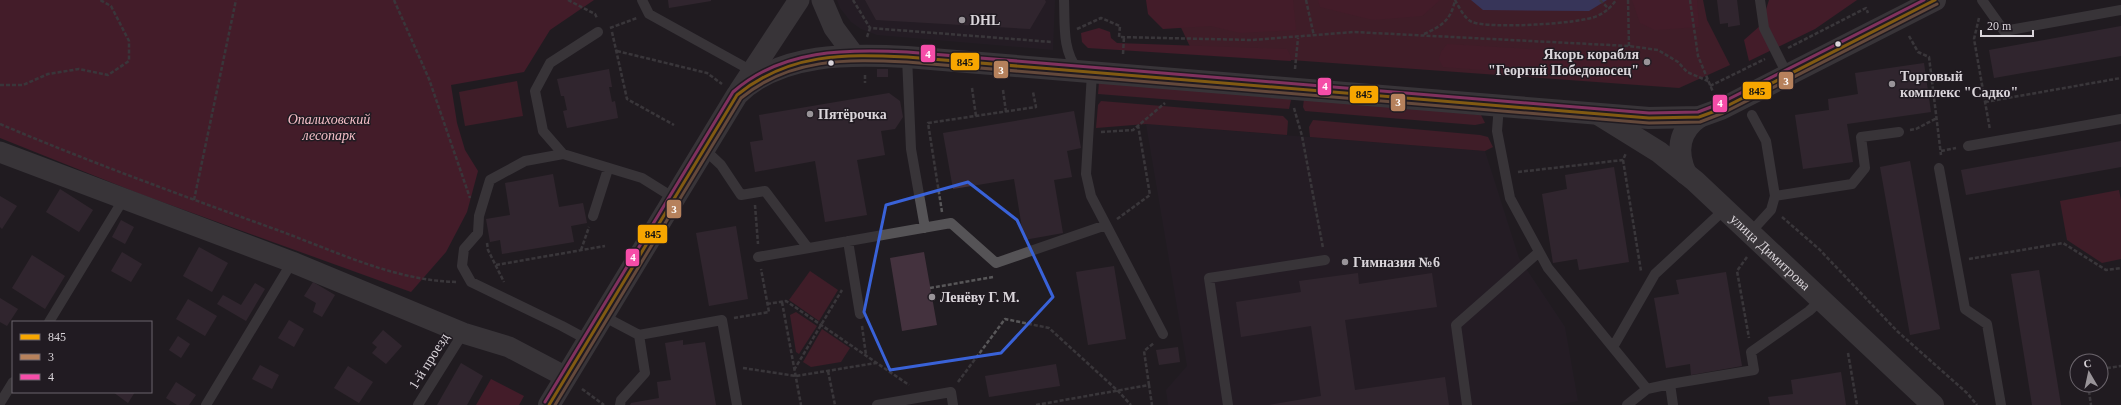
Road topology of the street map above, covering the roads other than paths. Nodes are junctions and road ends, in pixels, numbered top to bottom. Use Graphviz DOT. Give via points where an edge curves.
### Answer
graph roads {
  1 [pos="642,0"];
  2 [pos="799,0"];
  3 [pos="822,0"];
  4 [pos="1064,0"];
  5 [pos="1760,0"];
  6 [pos="1935,0"];
  7 [pos="1982,1"];
  8 [pos="2121,10"];
  9 [pos="600,31"];
  10 [pos="854,55"];
  11 [pos="907,57"];
  12 [pos="752,71"];
  13 [pos="1085,72"];
  14 [pos="1788,76"];
  15 [pos="730,90"];
  16 [pos="1499,105"];
  17 [pos="1597,113"];
  18 [pos="1752,115"];
  19 [pos="1699,117"];
  20 [pos="2121,119"];
  21 [pos="1899,132"];
  22 [pos="1968,146"];
  23 [pos="704,149"];
  24 [pos="0,152"];
  25 [pos="563,154"];
  26 [pos="1939,168"];
  27 [pos="608,169"];
  28 [pos="1686,174"];
  29 [pos="1775,196"];
  30 [pos="674,198"];
  31 [pos="123,200"];
  32 [pos="1725,209"];
  33 [pos="593,216"];
  34 [pos="1106,225"];
  35 [pos="925,228"];
  36 [pos="1750,234"];
  37 [pos="848,241"];
  38 [pos="808,248"];
  39 [pos="1539,252"];
  40 [pos="758,257"];
  41 [pos="1325,260"];
  42 [pos="292,262"];
  43 [pos="1821,300"];
  44 [pos="860,314"];
  45 [pos="603,316"];
  46 [pos="50,321"];
  47 [pos="463,333"];
  48 [pos="638,334"];
  49 [pos="1164,334"];
  50 [pos="588,340"];
  51 [pos="1613,347"];
  52 [pos="574,383"];
  53 [pos="12,384"];
  54 [pos="1670,384"];
  55 [pos="1647,389"];
  56 [pos="0,404"];
  57 [pos="206,405"];
  58 [pos="418,405"];
  59 [pos="549,405"];
  60 [pos="620,405"];
  61 [pos="737,405"];
  62 [pos="877,405"];
  63 [pos="953,405"];
  64 [pos="1228,405"];
  65 [pos="1468,405"];
  66 [pos="1626,405"];
  67 [pos="1673,405"];
  68 [pos="1933,405"];
  69 [pos="2001,405"];
  1 -- 12 [label="lane" via="649,14"];
  2 -- 12 [label="street"];
  3 -- 10 [label="street" via="834,28"];
  4 -- 13 [label="lane" via="1069,56"];
  5 -- 14 [label="lane" via="1764,28"];
  6 -- 14 [label="street"];
  7 -- 8 [label="lane" via="2004,31"];
  9 -- 25 [label="lane" via="550,63 535,91 543,131"];
  10 -- 11 [label="street"];
  10 -- 15 [label="street" via="820,59 773,71 747,85"];
  11 -- 13 [label="street"];
  11 -- 35 [label="lane" via="911,149"];
  12 -- 15 [label="street"];
  13 -- 16 [label="street"];
  13 -- 34 [label="lane" via="1088,134 1086,174 1091,196"];
  14 -- 19 [label="street"];
  15 -- 23 [label="street"];
  16 -- 17 [label="street"];
  16 -- 39 [label="lane" via="1497,131 1510,198"];
  17 -- 19 [label="street" via="1649,118"];
  17 -- 28 [label="street, улица Димитрова" via="1659,152"];
  18 -- 29 [label="lane" via="1766,141"];
  19 -- 28 [label="street" via="1685,129 1681,137 1679,154"];
  20 -- 22 [label="lane"];
  21 -- 29 [label="lane" via="1861,137 1865,168 1852,184"];
  23 -- 30 [label="street"];
  23 -- 38 [label="lane" via="721,166 741,195 765,191"];
  24 -- 31 [label="street"];
  25 -- 27 [label="lane"];
  25 -- 50 [label="lane" via="526,161 490,180 479,216 478,233 464,249 462,266 471,282"];
  26 -- 69 [label="lane" via="1965,309 1988,324"];
  27 -- 30 [label="lane" via="642,178"];
  27 -- 33 [label="lane"];
  28 -- 32 [label="street, улица Димитрова"];
  29 -- 36 [label="lane" via="1771,210"];
  30 -- 45 [label="street"];
  31 -- 42 [label="street"];
  31 -- 46 [label="lane"];
  32 -- 36 [label="street, улица Димитрова"];
  32 -- 51 [label="lane" via="1655,274"];
  34 -- 35 [label="lane" via="996,263 951,224"];
  34 -- 49 [label="lane"];
  35 -- 37 [label="lane"];
  36 -- 43 [label="street, улица Димитрова"];
  37 -- 38 [label="lane"];
  37 -- 44 [label="lane"];
  38 -- 40 [label="lane"];
  39 -- 51 [label="lane" via="1548,268"];
  39 -- 65 [label="lane" via="1456,325"];
  41 -- 64 [label="lane" via="1209,278"];
  42 -- 47 [label="street"];
  42 -- 57 [label="lane"];
  43 -- 54 [label="lane" via="1751,352 1754,370"];
  43 -- 68 [label="street, улица Димитрова"];
  45 -- 48 [label="lane"];
  45 -- 50 [label="street"];
  47 -- 52 [label="street" via="509,347"];
  47 -- 58 [label="lane, 1-й проезд"];
  48 -- 60 [label="lane" via="645,373 621,400"];
  48 -- 61 [label="lane" via="722,320"];
  50 -- 52 [label="street"];
  51 -- 55 [label="lane"];
  52 -- 59 [label="street"];
  53 -- 56 [label="lane"];
  54 -- 55 [label="lane"];
  54 -- 67 [label="lane"];
  55 -- 66 [label="lane"];
  62 -- 63 [label="lane" via="951,392"];
}
